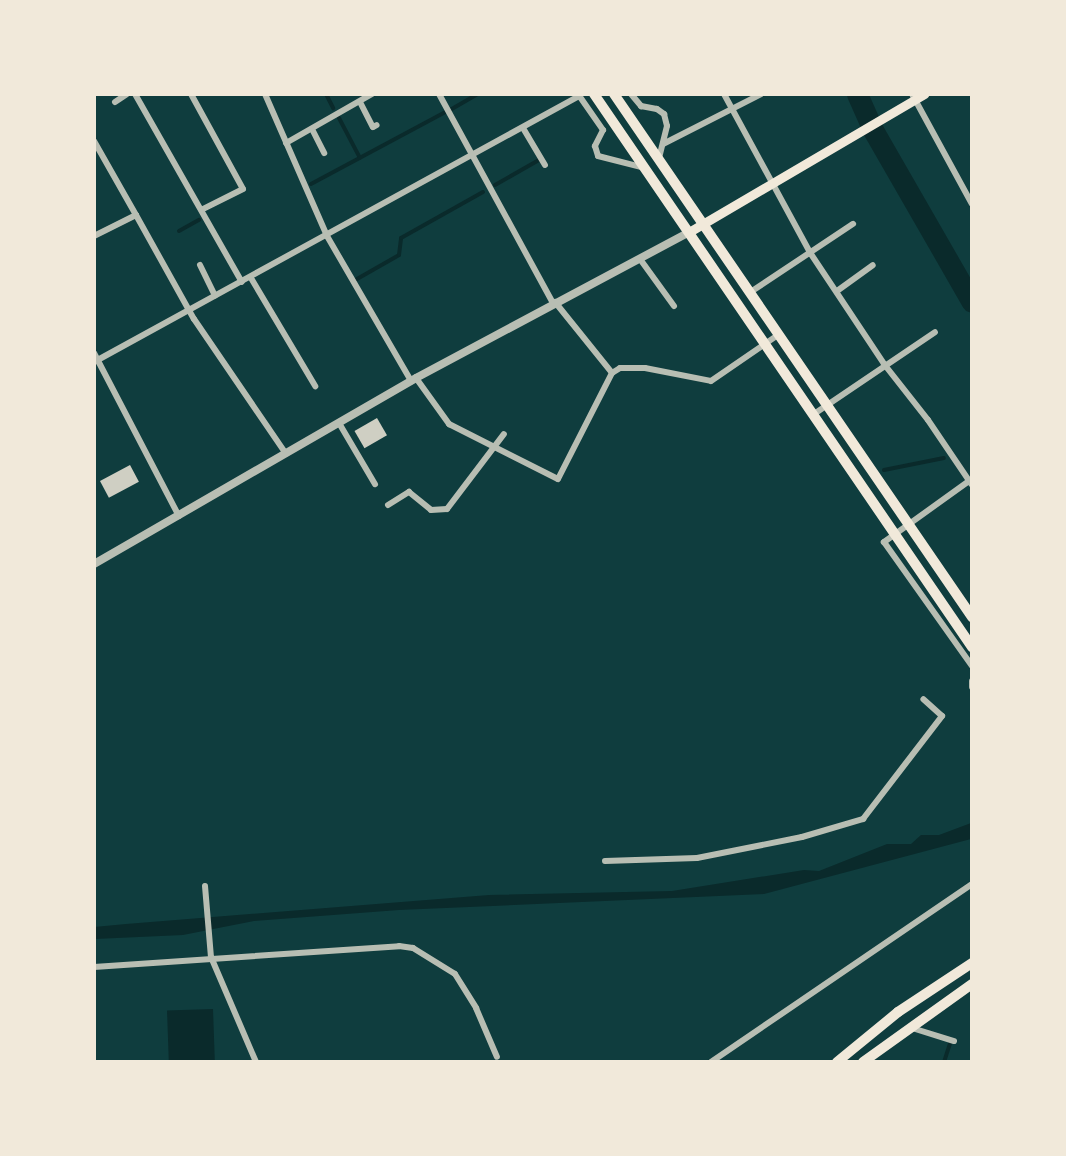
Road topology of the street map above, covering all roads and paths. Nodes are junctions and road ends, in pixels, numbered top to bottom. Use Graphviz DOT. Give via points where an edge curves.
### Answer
graph roads {
  1 [pos="127,94"];
  2 [pos="135,94"];
  3 [pos="191,94"];
  4 [pos="265,94"];
  5 [pos="372,94"];
  6 [pos="440,94"];
  7 [pos="594,94"];
  8 [pos="614,94"];
  9 [pos="631,94"];
  10 [pos="724,94"];
  11 [pos="761,94"];
  12 [pos="924,94"];
  13 [pos="578,95"];
  14 [pos="914,97"];
  15 [pos="115,102"];
  16 [pos="360,102"];
  17 [pos="731,108"];
  18 [pos="377,125"];
  19 [pos="524,128"];
  20 [pos="312,129"];
  21 [pos="94,141"];
  22 [pos="286,143"];
  23 [pos="663,144"];
  24 [pos="324,153"];
  25 [pos="475,155"];
  26 [pos="659,157"];
  27 [pos="545,165"];
  28 [pos="646,168"];
  29 [pos="770,184"];
  30 [pos="972,204"];
  31 [pos="203,209"];
  32 [pos="136,215"];
  33 [pos="703,224"];
  34 [pos="853,224"];
  35 [pos="689,232"];
  36 [pos="94,236"];
  37 [pos="327,236"];
  38 [pos="811,254"];
  39 [pos="640,259"];
  40 [pos="200,265"];
  41 [pos="873,265"];
  42 [pos="251,278"];
  43 [pos="242,282"];
  44 [pos="837,291"];
  45 [pos="749,293"];
  46 [pos="215,296"];
  47 [pos="554,302"];
  48 [pos="674,306"];
  49 [pos="189,310"];
  50 [pos="934,332"];
  51 [pos="778,335"];
  52 [pos="765,343"];
  53 [pos="94,353"];
  54 [pos="96,361"];
  55 [pos="884,364"];
  56 [pos="612,373"];
  57 [pos="413,379"];
  58 [pos="315,386"];
  59 [pos="827,404"];
  60 [pos="814,414"];
  61 [pos="339,423"];
  62 [pos="504,434"];
  63 [pos="496,449"];
  64 [pos="286,454"];
  65 [pos="970,483"];
  66 [pos="375,484"];
  67 [pos="388,506"];
  68 [pos="179,516"];
  69 [pos="906,524"];
  70 [pos="895,532"];
  71 [pos="94,564"];
  72 [pos="972,617"];
  73 [pos="972,647"];
  74 [pos="972,666"];
  75 [pos="972,681"];
  76 [pos="972,687"];
  77 [pos="923,699"];
  78 [pos="605,861"];
  79 [pos="972,884"];
  80 [pos="205,886"];
  81 [pos="211,957"];
  82 [pos="972,963"];
  83 [pos="94,968"];
  84 [pos="972,984"];
  85 [pos="908,1026"];
  86 [pos="954,1041"];
  87 [pos="497,1057"];
  88 [pos="256,1062"];
  89 [pos="711,1062"];
  90 [pos="837,1062"];
  91 [pos="862,1062"];
  1 -- 15 [label="street"];
  2 -- 31 [label="street"];
  3 -- 31 [label="street" via="243,189"];
  4 -- 22 [label="street"];
  5 -- 16 [label="street"];
  6 -- 25 [label="street"];
  7 -- 28 [label="highway"];
  8 -- 26 [label="highway"];
  9 -- 23 [label="street" via="641,106 664,114 667,126"];
  10 -- 17 [label="street"];
  11 -- 17 [label="street"];
  12 -- 14 [label="main road"];
  13 -- 19 [label="street"];
  13 -- 28 [label="street" via="603,130 595,146 598,156"];
  14 -- 29 [label="main road"];
  14 -- 30 [label="street"];
  16 -- 18 [label="street" via="373,127"];
  16 -- 20 [label="street"];
  17 -- 23 [label="street"];
  17 -- 29 [label="street"];
  19 -- 25 [label="street"];
  19 -- 27 [label="street"];
  20 -- 22 [label="street"];
  20 -- 24 [label="street"];
  21 -- 32 [label="street"];
  22 -- 37 [label="street"];
  23 -- 26 [label="street"];
  25 -- 37 [label="street"];
  25 -- 47 [label="street"];
  26 -- 33 [label="highway"];
  28 -- 35 [label="highway"];
  29 -- 33 [label="main road"];
  29 -- 38 [label="street"];
  31 -- 43 [label="street"];
  32 -- 36 [label="street"];
  32 -- 49 [label="street"];
  33 -- 35 [label="main road"];
  33 -- 45 [label="highway"];
  34 -- 38 [label="street"];
  35 -- 39 [label="street"];
  35 -- 52 [label="highway"];
  37 -- 42 [label="street"];
  37 -- 57 [label="street"];
  38 -- 44 [label="street"];
  38 -- 45 [label="street"];
  39 -- 47 [label="street"];
  39 -- 48 [label="street"];
  40 -- 46 [label="street"];
  41 -- 44 [label="street"];
  42 -- 43 [label="street"];
  42 -- 58 [label="street"];
  43 -- 46 [label="street"];
  44 -- 55 [label="street"];
  45 -- 51 [label="highway"];
  46 -- 49 [label="street"];
  47 -- 56 [label="street"];
  47 -- 57 [label="street"];
  49 -- 54 [label="street"];
  49 -- 64 [label="street"];
  50 -- 55 [label="street"];
  51 -- 52 [label="street"];
  51 -- 59 [label="highway"];
  52 -- 56 [label="street" via="711,381 645,368 620,368"];
  52 -- 60 [label="highway"];
  53 -- 54 [label="street"];
  54 -- 68 [label="street"];
  55 -- 59 [label="street"];
  55 -- 65 [label="street"];
  56 -- 63 [label="street" via="558,479"];
  57 -- 61 [label="street"];
  57 -- 63 [label="street" via="448,424"];
  59 -- 60 [label="street"];
  59 -- 69 [label="highway"];
  60 -- 70 [label="highway"];
  61 -- 64 [label="street"];
  61 -- 66 [label="street"];
  62 -- 63 [label="street"];
  63 -- 67 [label="street" via="447,509 431,510 409,492"];
  64 -- 68 [label="street"];
  65 -- 69 [label="street"];
  68 -- 71 [label="street"];
  69 -- 70 [label="street"];
  69 -- 72 [label="highway"];
  70 -- 73 [label="highway"];
  70 -- 74 [label="street" via="885,542"];
  75 -- 76 [label="street"];
  77 -- 78 [label="street" via="942,716 862,819 802,837 697,858"];
  79 -- 89 [label="street"];
  80 -- 81 [label="street"];
  81 -- 83 [label="street"];
  81 -- 87 [label="street" via="413,948 455,974 476,1008"];
  81 -- 88 [label="street"];
  82 -- 90 [label="highway" via="898,1012"];
  84 -- 85 [label="highway"];
  85 -- 86 [label="street"];
  85 -- 91 [label="highway"];
}
